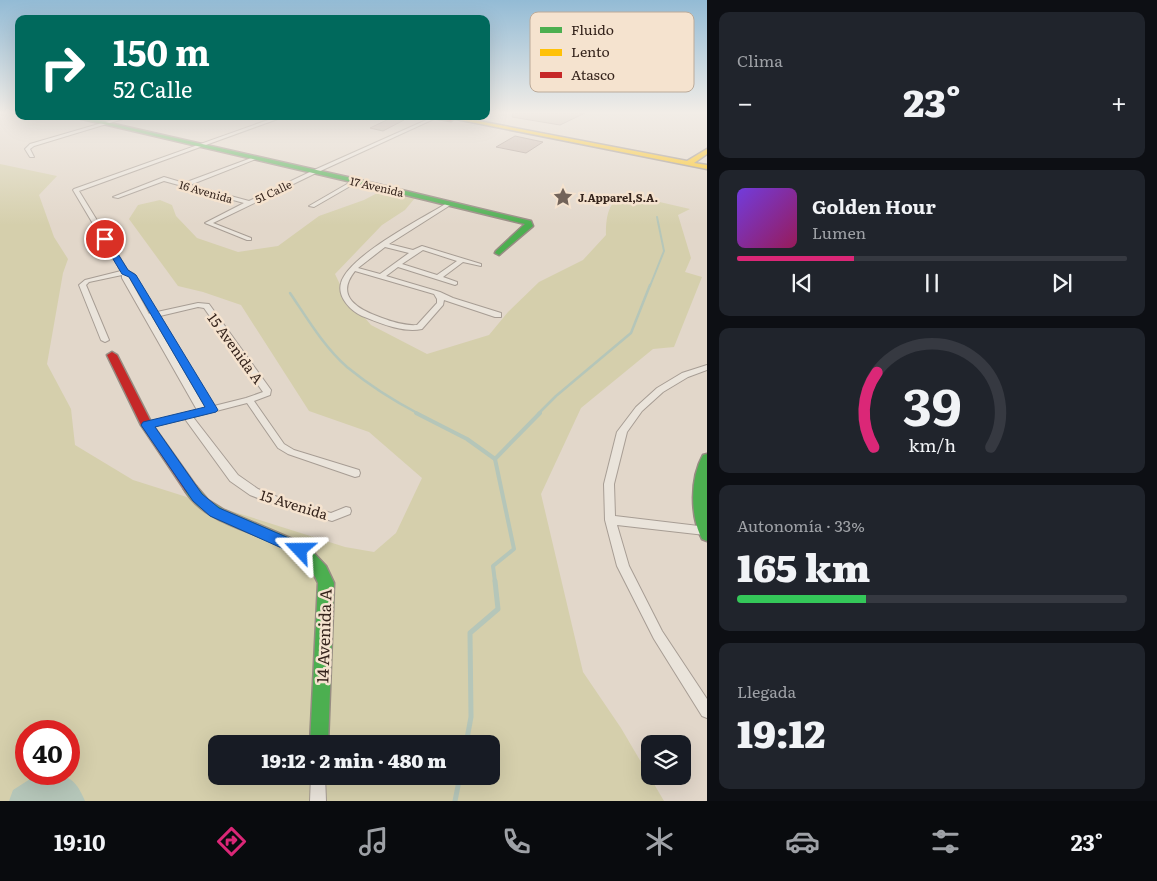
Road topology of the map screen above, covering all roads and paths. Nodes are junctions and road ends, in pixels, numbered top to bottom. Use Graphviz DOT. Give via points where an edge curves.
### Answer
graph roads {
  1 [pos="28,150"];
  2 [pos="187,150"];
  3 [pos="224,150"];
  4 [pos="361,150"];
  5 [pos="635,150"];
  6 [pos="645,150"];
  7 [pos="32,156"];
  8 [pos="254,158"];
  9 [pos="702,161"];
  10 [pos="314,172"];
  11 [pos="356,181"];
  12 [pos="184,185"];
  13 [pos="116,197"];
  14 [pos="249,203"];
  15 [pos="449,204"];
  16 [pos="312,206"];
  17 [pos="249,239"];
  18 [pos="386,244"];
  19 [pos="414,252"];
  20 [pos="499,253"];
  21 [pos="462,260"];
  22 [pos="397,265"];
  23 [pos="479,265"];
  24 [pos="355,269"];
  25 [pos="125,272"];
  26 [pos="382,276"];
  27 [pos="437,278"];
  28 [pos="455,283"];
  29 [pos="437,293"];
  30 [pos="152,315"];
  31 [pos="498,315"];
  32 [pos="105,340"];
  33 [pos="112,355"];
  34 [pos="707,367"];
  35 [pos="248,400"];
  36 [pos="207,410"];
  37 [pos="187,415"];
  38 [pos="147,425"];
  39 [pos="707,458"];
  40 [pos="355,473"];
  41 [pos="346,512"];
  42 [pos="610,520"];
  43 [pos="706,533"];
  44 [pos="707,711"];
  45 [pos="319,735"];
  46 [pos="318,785"];
  47 [pos="318,801"];
  1 -- 7 [label="street"];
  2 -- 25 [label="street" via="76,190"];
  3 -- 8 [label="street, 17 Avenida"];
  4 -- 10 [label="street, 51 Calle"];
  5 -- 9 [label="street"];
  6 -- 9 [label="street"];
  8 -- 10 [label="street, 17 Avenida"];
  8 -- 12 [label="street"];
  10 -- 11 [label="street, 17 Avenida"];
  10 -- 14 [label="street, 51 Calle"];
  11 -- 15 [label="street, 17 Avenida"];
  11 -- 16 [label="street"];
  12 -- 13 [label="street, 16 Avenida" via="162,179"];
  12 -- 14 [label="street, 16 Avenida"];
  14 -- 17 [label="street, 51 Calle" via="208,223"];
  15 -- 18 [label="street"];
  15 -- 20 [label="street, 17 Avenida" via="528,223 529,226"];
  18 -- 19 [label="street"];
  18 -- 24 [label="street"];
  19 -- 21 [label="street" via="422,248"];
  19 -- 22 [label="street"];
  21 -- 23 [label="street"];
  21 -- 27 [label="street"];
  22 -- 26 [label="street"];
  22 -- 27 [label="street"];
  24 -- 26 [label="street"];
  24 -- 29 [label="street" via="343,287 346,299 366,314 414,328 426,322 440,303"];
  25 -- 30 [label="street" via="125,278"];
  25 -- 32 [label="street" via="87,280 82,285"];
  26 -- 29 [label="street"];
  27 -- 28 [label="street"];
  29 -- 31 [label="street"];
  30 -- 35 [label="street, 15 Avenida A" via="206,306 267,390 267,393"];
  30 -- 36 [label="street"];
  33 -- 38 [label="street, 14 Avenida A"];
  34 -- 42 [label="street" via="660,390 639,409 622,432 609,484"];
  35 -- 36 [label="street"];
  35 -- 40 [label="street, 15 Avenida A" via="281,446"];
  36 -- 37 [label="street"];
  37 -- 38 [label="street"];
  37 -- 41 [label="street, 15 Avenida" via="234,478 254,492 332,517"];
  38 -- 45 [label="street, 14 Avenida A" via="197,498 214,512 300,550 320,569 326,583"];
  39 -- 43 [label="street" via="702,490"];
  42 -- 43 [label="street"];
  42 -- 44 [label="street" via="622,566 658,635"];
  46 -- 47 [label="street"];
}
